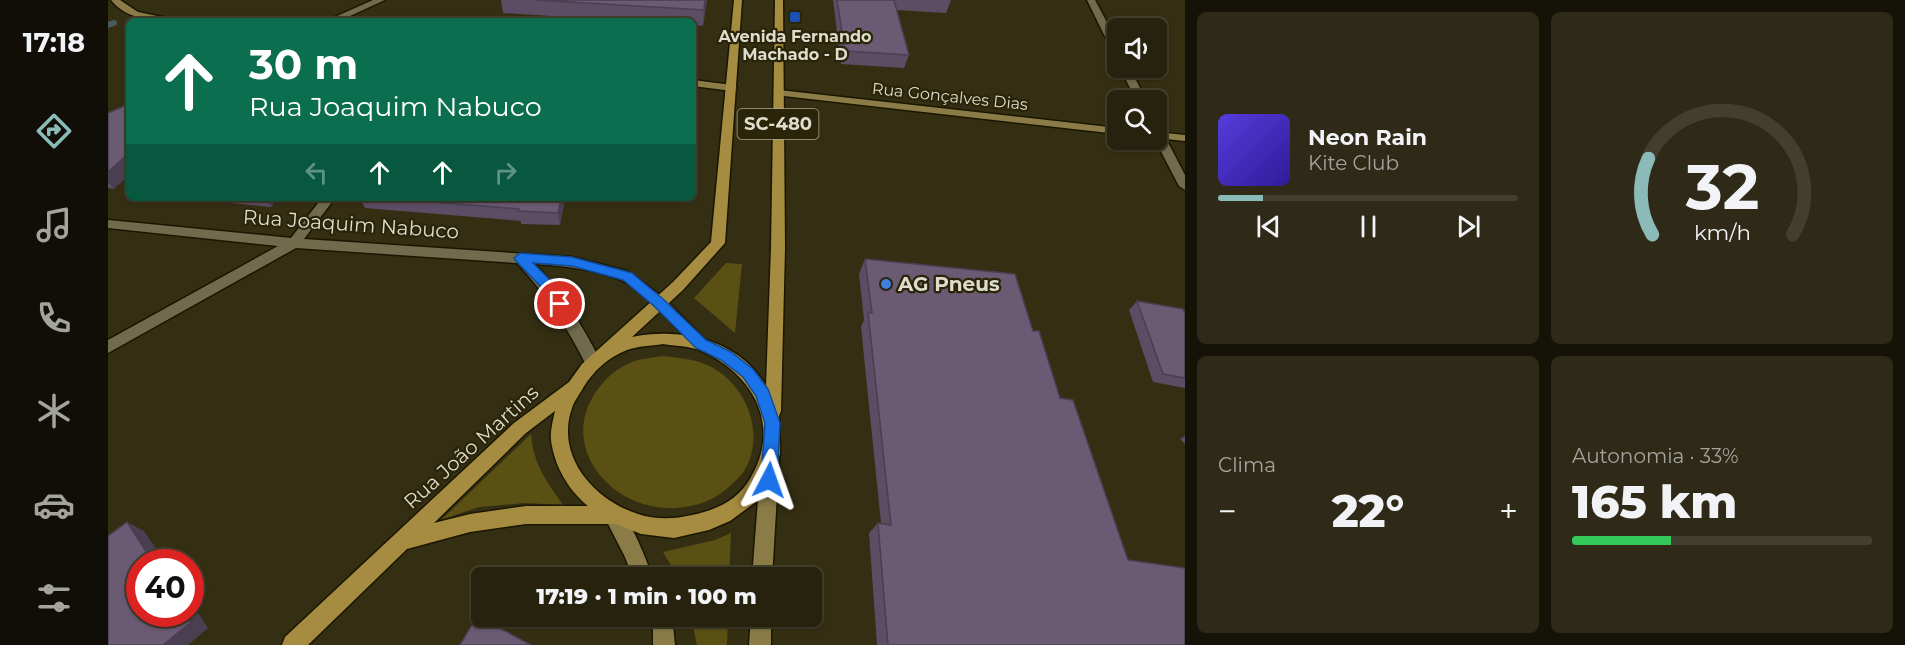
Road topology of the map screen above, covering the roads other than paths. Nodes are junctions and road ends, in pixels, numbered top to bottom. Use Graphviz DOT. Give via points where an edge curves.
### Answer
graph roads {
  1 [pos="115,0"];
  2 [pos="381,0"];
  3 [pos="738,0"];
  4 [pos="778,0"];
  5 [pos="1091,0"];
  6 [pos="150,18"];
  7 [pos="338,18"];
  8 [pos="1107,31"];
  9 [pos="696,83"];
  10 [pos="732,88"];
  11 [pos="778,93"];
  12 [pos="1107,130"];
  13 [pos="1167,135"];
  14 [pos="1185,138"];
  15 [pos="1166,150"];
  16 [pos="1185,186"];
  17 [pos="326,201"];
  18 [pos="108,224"];
  19 [pos="294,243"];
  20 [pos="520,258"];
  21 [pos="659,302"];
  22 [pos="701,344"];
  23 [pos="108,347"];
  24 [pos="593,362"];
  25 [pos="570,389"];
  26 [pos="772,423"];
  27 [pos="771,456"];
  28 [pos="613,516"];
  29 [pos="403,540"];
  30 [pos="639,567"];
  31 [pos="763,567"];
  32 [pos="663,627"];
  33 [pos="761,627"];
  34 [pos="293,645"];
  35 [pos="664,645"];
  36 [pos="760,645"];
  1 -- 6 [label="street" via="121,7"];
  2 -- 7 [label="street"];
  3 -- 10 [label="main road"];
  4 -- 11 [label="main road, SC-480"];
  5 -- 8 [label="street"];
  9 -- 10 [label="street"];
  10 -- 21 [label="main road" via="718,243"];
  11 -- 12 [label="street, Rua Gonçalves Dias"];
  11 -- 26 [label="main road, SC-480"];
  13 -- 14 [label="street"];
  15 -- 16 [label="street"];
  17 -- 19 [label="street"];
  18 -- 19 [label="street, Rua Joaquim Nabuco"];
  19 -- 20 [label="street, Rua Joaquim Nabuco"];
  19 -- 23 [label="street"];
  20 -- 21 [label="street, Rua Joaquim Nabuco" via="572,262 627,276"];
  20 -- 24 [label="street" via="547,285"];
  21 -- 22 [label="street, Rua Joaquim Nabuco"];
  21 -- 24 [label="main road"];
  22 -- 24 [label="main road" via="663,338 644,341 626,344"];
  22 -- 26 [label="main road" via="748,373 763,393"];
  24 -- 25 [label="main road"];
  25 -- 28 [label="main road" via="560,414 560,442 568,471 586,496"];
  25 -- 29 [label="main road, Rua João Martins" via="520,428"];
  26 -- 27 [label="main road"];
  27 -- 28 [label="main road" via="755,491 728,513 701,524 651,528"];
  27 -- 31 [label="street"];
  28 -- 29 [label="main road, Rua João Martins" via="526,515 470,523"];
  28 -- 30 [label="street"];
  29 -- 34 [label="main road, Rua João Martins"];
  32 -- 35 [label="street"];
  33 -- 36 [label="street"];
}
